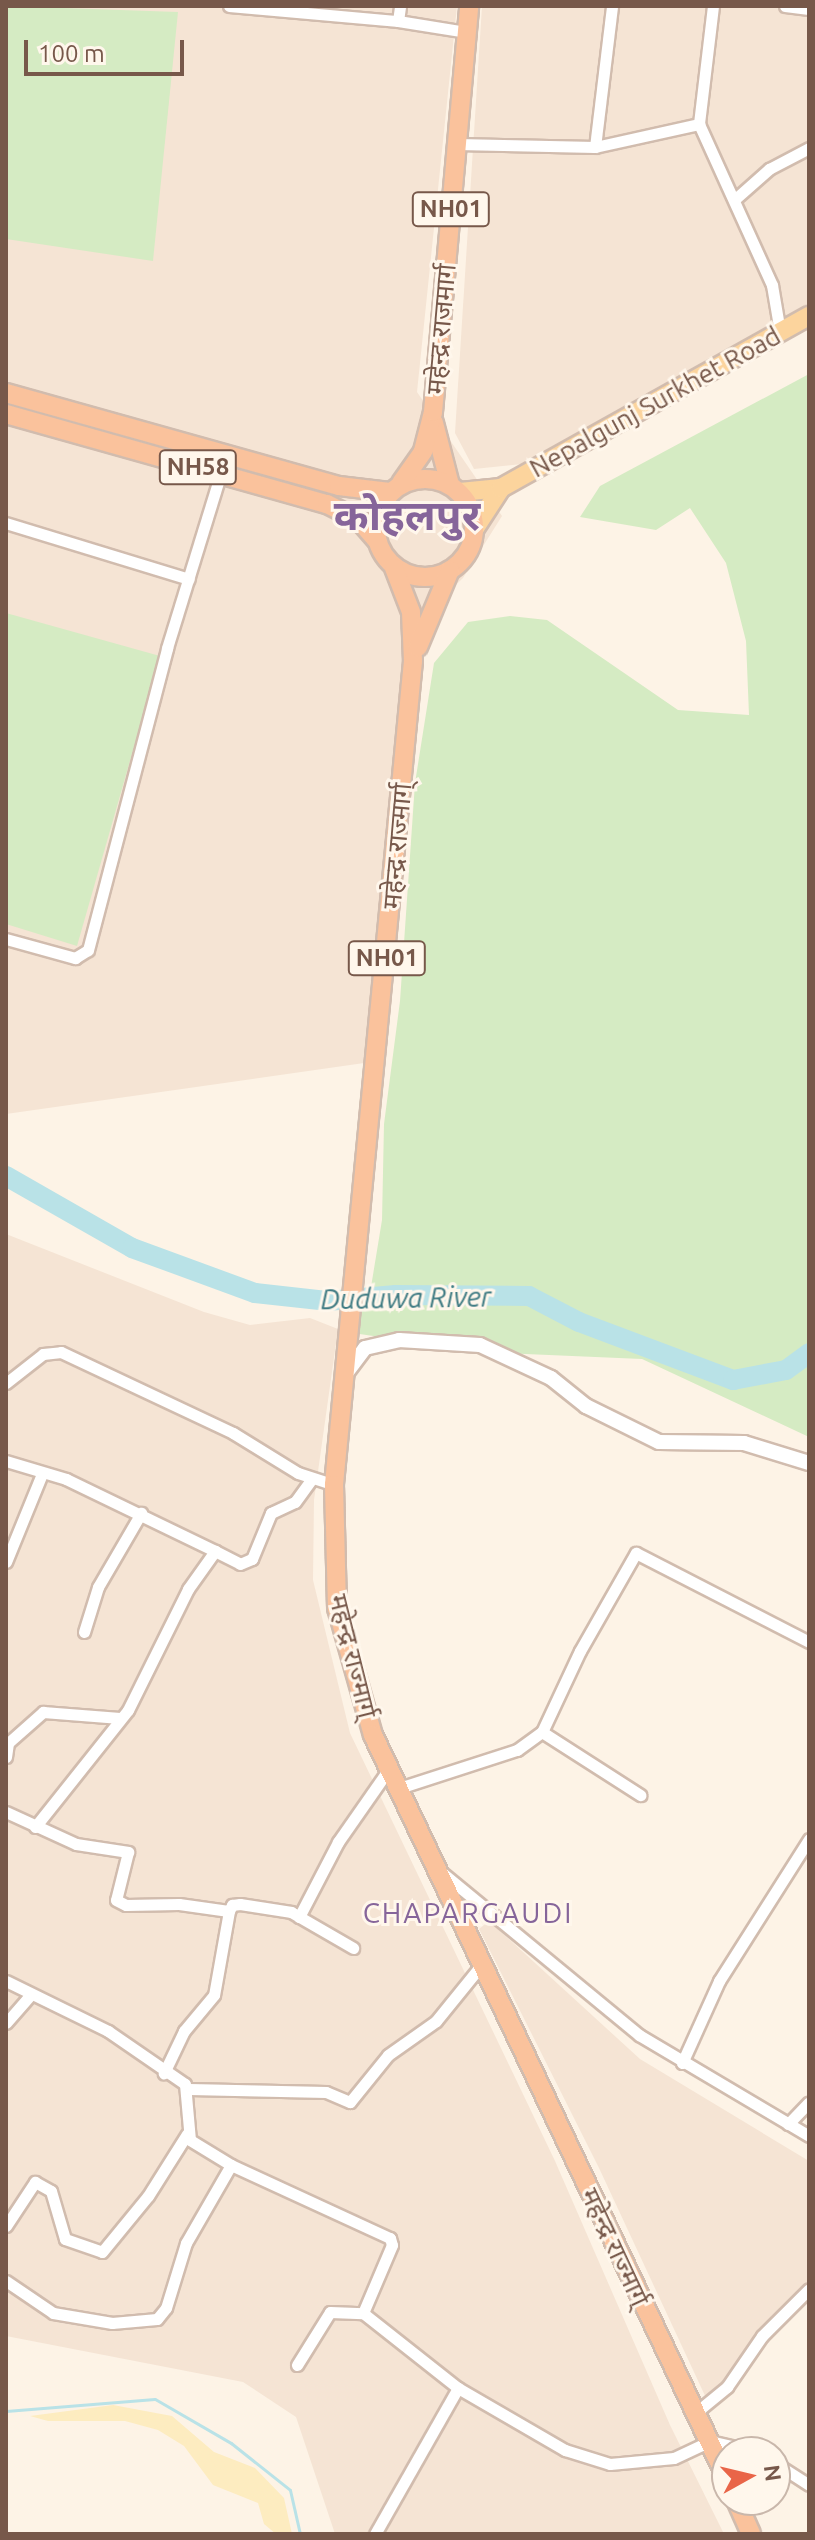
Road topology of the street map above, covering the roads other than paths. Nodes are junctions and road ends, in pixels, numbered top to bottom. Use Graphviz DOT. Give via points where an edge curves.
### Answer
graph roads {
  1 [pos="229,6"];
  2 [pos="400,6"];
  3 [pos="469,6"];
  4 [pos="612,6"];
  5 [pos="713,6"];
  6 [pos="785,6"];
  7 [pos="809,9"];
  8 [pos="398,21"];
  9 [pos="467,32"];
  10 [pos="699,124"];
  11 [pos="457,144"];
  12 [pos="595,147"];
  13 [pos="809,148"];
  14 [pos="734,200"];
  15 [pos="809,316"];
  16 [pos="780,332"];
  17 [pos="6,393"];
  18 [pos="433,412"];
  19 [pos="6,414"];
  20 [pos="221,473"];
  21 [pos="396,487"];
  22 [pos="455,488"];
  23 [pos="501,488"];
  24 [pos="6,523"];
  25 [pos="475,528"];
  26 [pos="377,541"];
  27 [pos="394,568"];
  28 [pos="450,570"];
  29 [pos="189,579"];
  30 [pos="413,661"];
  31 [pos="6,939"];
  32 [pos="347,1372"];
  33 [pos="6,1383"];
  34 [pos="6,1461"];
  35 [pos="809,1463"];
  36 [pos="42,1474"];
  37 [pos="312,1479"];
  38 [pos="334,1485"];
  39 [pos="141,1513"];
  40 [pos="215,1551"];
  41 [pos="6,1562"];
  42 [pos="84,1632"];
  43 [pos="809,1642"];
  44 [pos="120,1718"];
  45 [pos="542,1732"];
  46 [pos="6,1757"];
  47 [pos="389,1769"];
  48 [pos="399,1788"];
  49 [pos="640,1795"];
  50 [pos="6,1812"];
  51 [pos="35,1827"];
  52 [pos="809,1839"];
  53 [pos="437,1869"];
  54 [pos="229,1911"];
  55 [pos="299,1917"];
  56 [pos="353,1948"];
  57 [pos="483,1963"];
  58 [pos="6,1981"];
  59 [pos="29,1997"];
  60 [pos="6,2023"];
  61 [pos="682,2063"];
  62 [pos="164,2073"];
  63 [pos="189,2089"];
  64 [pos="809,2102"];
  65 [pos="788,2124"];
  66 [pos="187,2134"];
  67 [pos="809,2136"];
  68 [pos="231,2165"];
  69 [pos="6,2226"];
  70 [pos="6,2281"];
  71 [pos="809,2289"];
  72 [pos="363,2313"];
  73 [pos="297,2365"];
  74 [pos="458,2388"];
  75 [pos="694,2414"];
  76 [pos="710,2441"];
  77 [pos="791,2473"];
  78 [pos="809,2485"];
  79 [pos="375,2534"];
  1 -- 8 [label="street"];
  2 -- 8 [label="street"];
  3 -- 9 [label="highway, महेन्द्र राजमार्ग / NH01"];
  4 -- 12 [label="street"];
  5 -- 10 [label="street"];
  6 -- 7 [label="street"];
  8 -- 9 [label="street"];
  9 -- 11 [label="highway, महेन्द्र राजमार्ग / NH01"];
  10 -- 12 [label="street"];
  10 -- 14 [label="street"];
  11 -- 12 [label="street"];
  11 -- 18 [label="highway, महेन्द्र राजमार्ग / NH01"];
  13 -- 14 [label="street" via="769,169"];
  14 -- 16 [label="street" via="772,285"];
  15 -- 16 [label="main road, Nepalgunj Surkhet Road"];
  16 -- 23 [label="main road, Nepalgunj Surkhet Road"];
  17 -- 21 [label="highway, NH58" via="339,486"];
  18 -- 21 [label="highway, NH01" via="423,451"];
  18 -- 22 [label="highway"];
  19 -- 20 [label="highway, NH58"];
  20 -- 26 [label="highway, NH58" via="345,510"];
  20 -- 29 [label="street"];
  21 -- 22 [label="highway" via="434,479"];
  21 -- 26 [label="highway, NH01" via="376,513"];
  22 -- 23 [label="main road, Nepalgunj Surkhet Road"];
  22 -- 25 [label="highway" via="471,508"];
  23 -- 25 [label="main road, Nepalgunj Surkhet Road"];
  24 -- 29 [label="street"];
  25 -- 28 [label="highway" via="472,545"];
  26 -- 27 [label="highway, NH01"];
  27 -- 28 [label="highway" via="421,577"];
  27 -- 30 [label="highway, महेन्द्र राज्मार्ग् / NH01" via="411,612"];
  28 -- 30 [label="highway, महेन्द्र राज्मार्ग्"];
  29 -- 31 [label="street" via="88,950 75,958"];
  30 -- 32 [label="highway, महेन्द्र राज्मार्ग् / NH01"];
  32 -- 35 [label="street" via="365,1348 399,1340 480,1345 551,1378 586,1406 659,1442 744,1443"];
  32 -- 38 [label="highway, महेन्द्र राज्मार्ग् / NH01"];
  33 -- 37 [label="street" via="43,1354 61,1352 198,1415"];
  34 -- 36 [label="street"];
  36 -- 39 [label="street"];
  36 -- 41 [label="street"];
  37 -- 38 [label="street"];
  37 -- 40 [label="street" via="295,1502 271,1513 252,1559 240,1564"];
  38 -- 47 [label="highway, महेन्द्र राज्मार्ग् / NH01" via="337,1608 356,1689"];
  39 -- 40 [label="street"];
  39 -- 42 [label="street" via="98,1587"];
  40 -- 44 [label="street" via="188,1589"];
  43 -- 45 [label="street" via="636,1553 580,1651"];
  44 -- 46 [label="street" via="43,1712 8,1743"];
  44 -- 51 [label="street"];
  45 -- 48 [label="street" via="517,1750"];
  45 -- 49 [label="street"];
  47 -- 48 [label="highway, महेन्द्र राज्मार्ग् / NH01"];
  47 -- 55 [label="street" via="338,1842"];
  48 -- 53 [label="highway, महेन्द्र राज्मार्ग् / NH01"];
  50 -- 51 [label="street"];
  51 -- 54 [label="street" via="76,1844 128,1852 116,1900 126,1905 179,1904"];
  52 -- 61 [label="street" via="719,1981"];
  53 -- 57 [label="highway, महेन्द्र राज्मार्ग् / NH01"];
  53 -- 61 [label="street" via="639,2035"];
  54 -- 55 [label="street" via="240,1904"];
  54 -- 62 [label="street" via="214,1995 184,2031"];
  55 -- 56 [label="street"];
  57 -- 63 [label="street" via="436,2021 388,2055 350,2102 326,2092"];
  57 -- 75 [label="highway, महेन्द्र राज्मार्ग् / NH01"];
  58 -- 59 [label="street"];
  59 -- 60 [label="street"];
  59 -- 62 [label="street" via="108,2031"];
  61 -- 65 [label="street"];
  62 -- 63 [label="street"];
  63 -- 66 [label="street"];
  64 -- 65 [label="street"];
  65 -- 67 [label="street"];
  66 -- 68 [label="street"];
  66 -- 69 [label="street" via="148,2196 102,2252 65,2239 51,2191 35,2182"];
  68 -- 70 [label="street" via="186,2243 166,2308 157,2319 112,2323 53,2313"];
  68 -- 72 [label="street" via="390,2238 392,2245"];
  71 -- 75 [label="street" via="762,2336 727,2387"];
  72 -- 73 [label="street" via="330,2312"];
  72 -- 74 [label="street"];
  74 -- 76 [label="street" via="565,2450 610,2464 674,2458"];
  74 -- 79 [label="street"];
  75 -- 76 [label="highway, महेन्द्र राज्मार्ग् / NH01"];
  77 -- 78 [label="street"];
}
